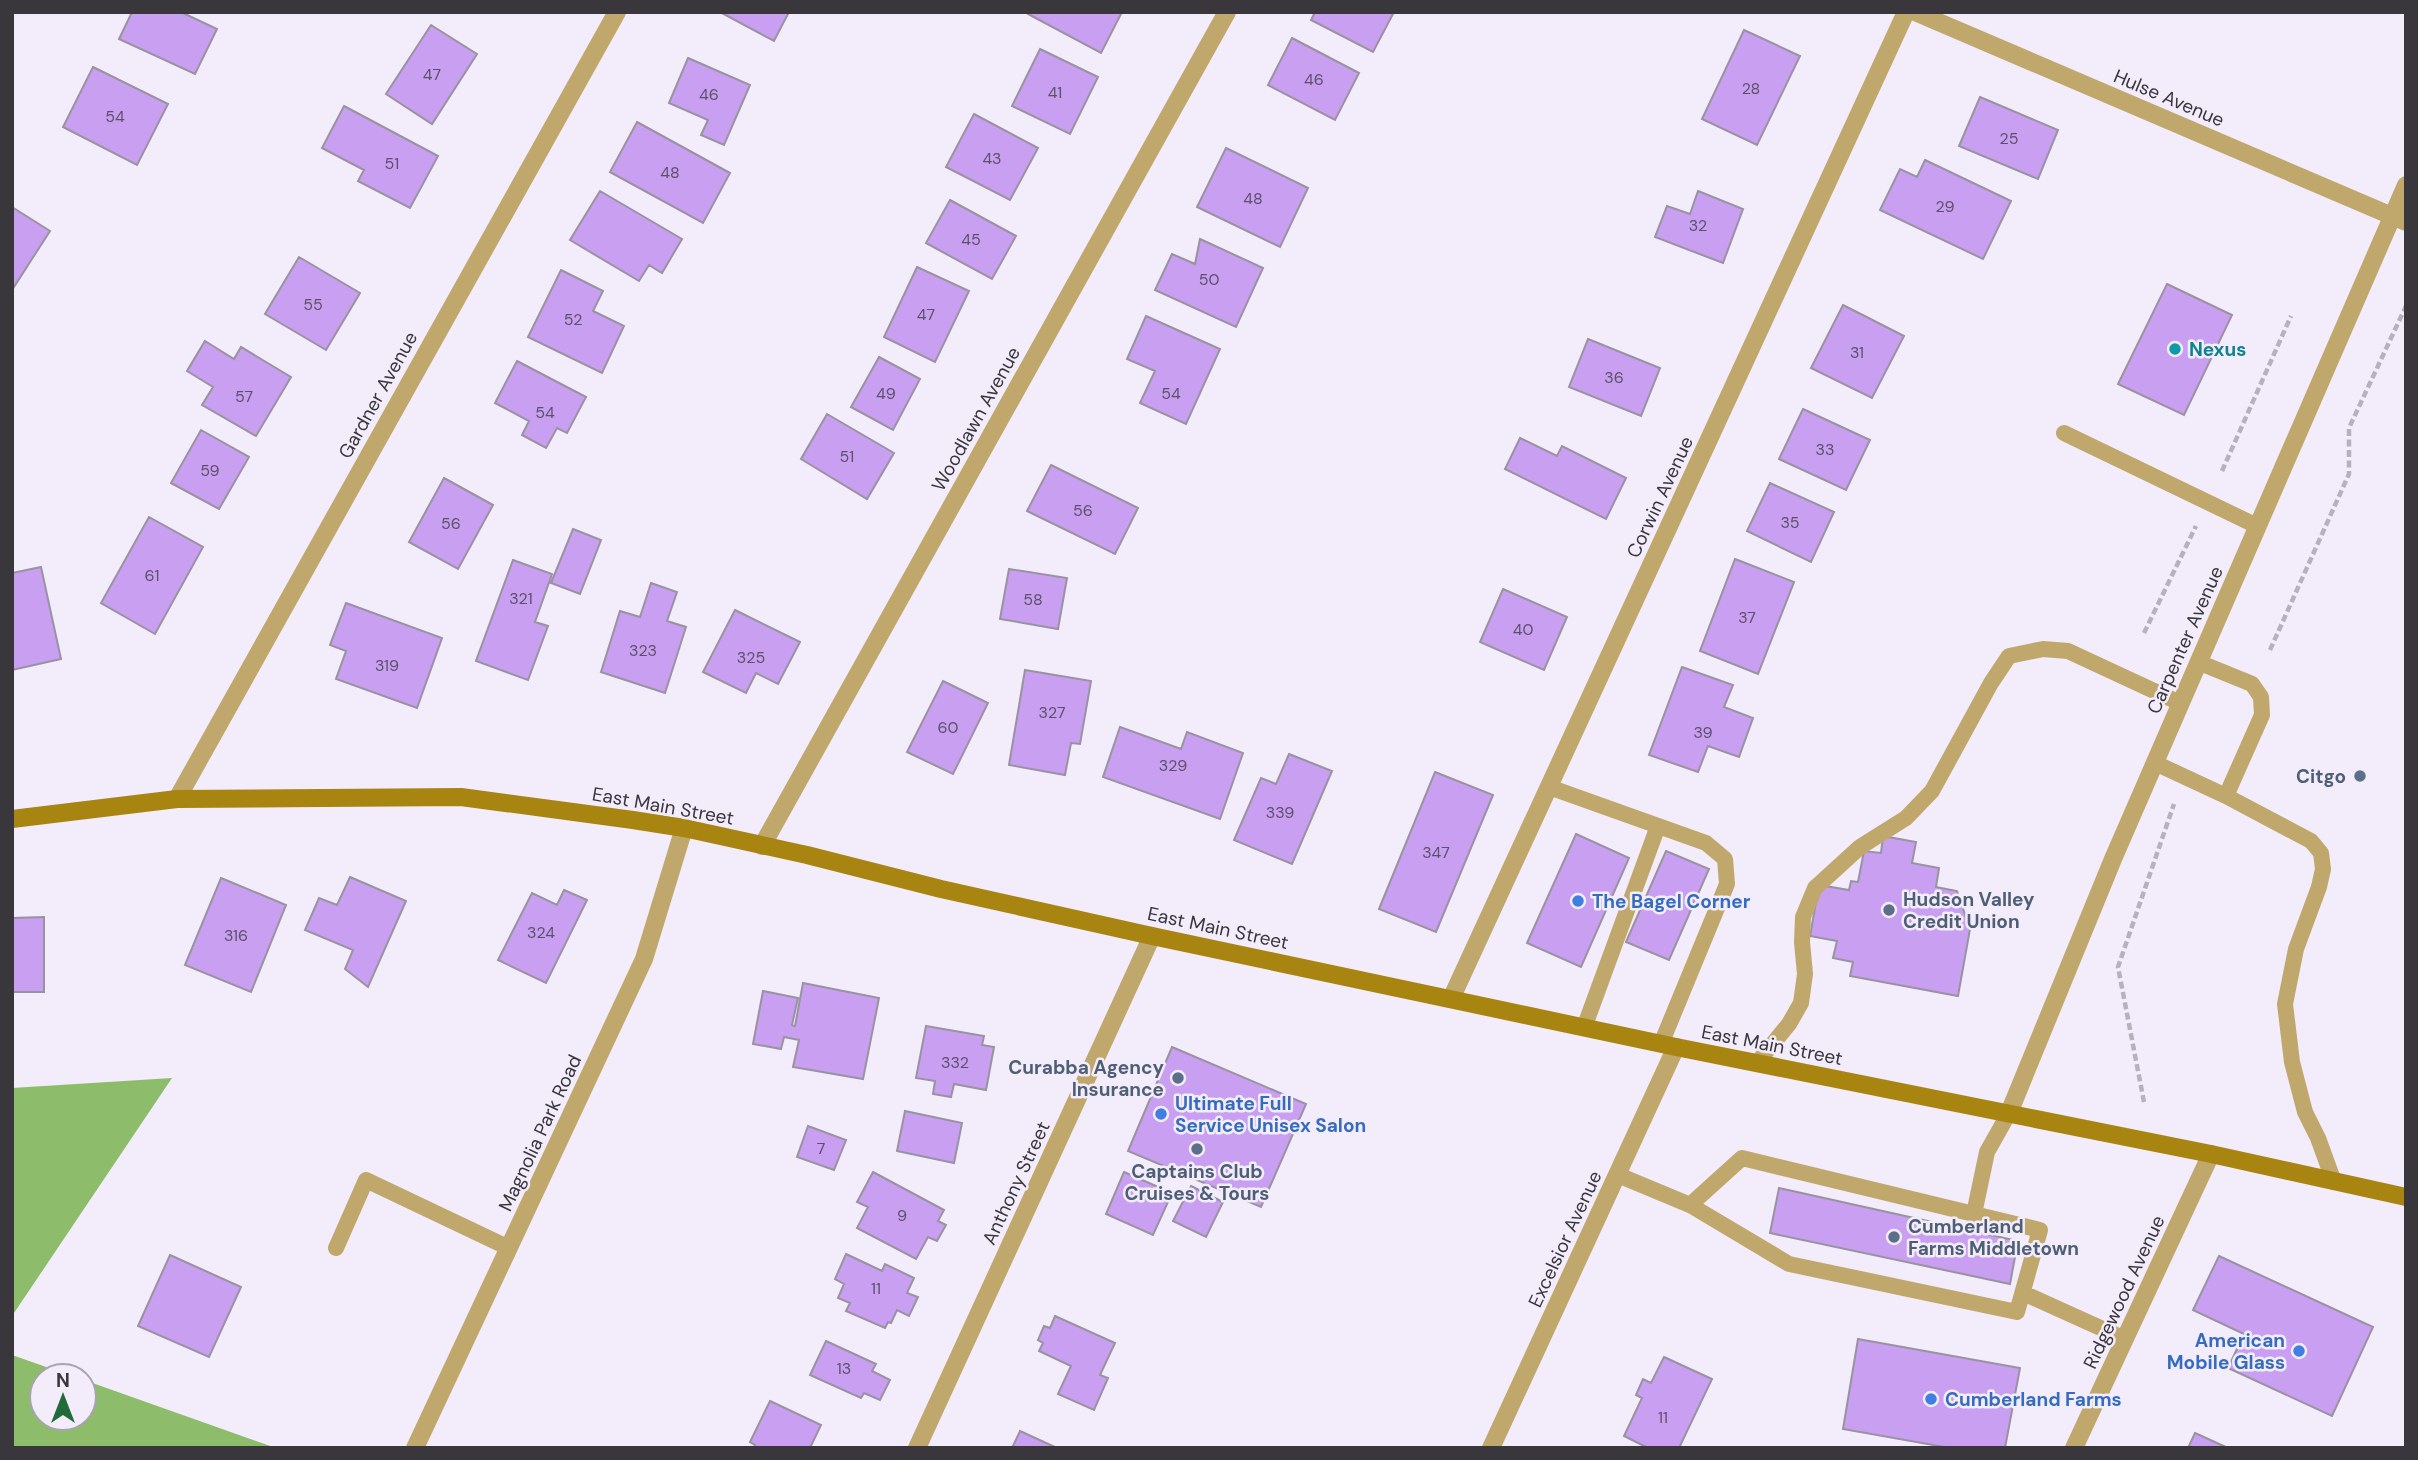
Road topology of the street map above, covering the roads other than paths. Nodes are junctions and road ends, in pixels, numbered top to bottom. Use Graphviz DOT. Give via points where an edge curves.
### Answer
graph roads {
  1 [pos="617,12"];
  2 [pos="1227,12"];
  3 [pos="1906,12"];
  4 [pos="1915,12"];
  5 [pos="2406,185"];
  6 [pos="2399,219"];
  7 [pos="2064,433"];
  8 [pos="2257,526"];
  9 [pos="2199,662"];
  10 [pos="2180,703"];
  11 [pos="2155,762"];
  12 [pos="1549,787"];
  13 [pos="2226,796"];
  14 [pos="177,799"];
  15 [pos="12,819"];
  16 [pos="1658,826"];
  17 [pos="684,828"];
  18 [pos="761,846"];
  19 [pos="1152,936"];
  20 [pos="1451,999"];
  21 [pos="1584,1028"];
  22 [pos="1669,1046"];
  23 [pos="1757,1063"];
  24 [pos="2009,1113"];
  25 [pos="2211,1154"];
  26 [pos="1618,1175"];
  27 [pos="2334,1182"];
  28 [pos="2406,1197"];
  29 [pos="1690,1205"];
  30 [pos="1974,1214"];
  31 [pos="336,1248"];
  32 [pos="509,1248"];
  33 [pos="2023,1293"];
  34 [pos="2125,1339"];
  35 [pos="415,1448"];
  36 [pos="918,1448"];
  37 [pos="1492,1448"];
  38 [pos="2074,1448"];
  1 -- 14 [label="street, Gardner Avenue"];
  2 -- 18 [label="street, Woodlawn Avenue"];
  3 -- 12 [label="street, Corwin Avenue"];
  4 -- 6 [label="street, Hulse Avenue"];
  5 -- 6 [label="street, Carpenter Avenue"];
  6 -- 8 [label="street, Carpenter Avenue"];
  7 -- 8 [label="lane"];
  8 -- 9 [label="street, Carpenter Avenue"];
  9 -- 10 [label="street, Carpenter Avenue"];
  9 -- 13 [label="lane" via="2252,684 2261,697 2262,715"];
  10 -- 11 [label="street, Carpenter Avenue"];
  10 -- 23 [label="lane" via="2068,650 2043,649 2009,656 1932,791 1906,818 1860,847 1815,888 1803,917 1801,1003"];
  11 -- 13 [label="lane"];
  11 -- 24 [label="street, Carpenter Avenue"];
  12 -- 16 [label="lane"];
  12 -- 20 [label="street, Corwin Avenue"];
  13 -- 27 [label="lane" via="2311,841 2321,853 2319,887 2296,949 2285,1004 2292,1062 2305,1112"];
  14 -- 15 [label="main road, East Main Street"];
  14 -- 17 [label="main road, East Main Street" via="461,797"];
  16 -- 21 [label="lane"];
  16 -- 22 [label="lane" via="1706,843 1725,859 1727,884"];
  17 -- 18 [label="main road, East Main Street"];
  17 -- 32 [label="street, Magnolia Park Road" via="644,959"];
  18 -- 19 [label="main road, East Main Street"];
  19 -- 20 [label="main road, East Main Street"];
  19 -- 36 [label="street, Anthony Street"];
  20 -- 21 [label="main road, East Main Street"];
  21 -- 22 [label="main road, East Main Street"];
  22 -- 23 [label="main road, East Main Street"];
  22 -- 26 [label="street, Excelsior Avenue"];
  23 -- 24 [label="main road, East Main Street"];
  24 -- 25 [label="main road, East Main Street"];
  24 -- 30 [label="lane" via="1987,1152"];
  25 -- 27 [label="main road, East Main Street"];
  25 -- 34 [label="street, Ridgewood Avenue"];
  26 -- 29 [label="lane"];
  26 -- 37 [label="street, Excelsior Avenue"];
  27 -- 28 [label="main road, East Main Street"];
  29 -- 30 [label="lane" via="1742,1158"];
  29 -- 33 [label="lane" via="1789,1265 2017,1312"];
  30 -- 33 [label="lane" via="2040,1230"];
  31 -- 32 [label="lane" via="366,1180"];
  32 -- 35 [label="street, Magnolia Park Road"];
  33 -- 34 [label="lane"];
  34 -- 38 [label="street, Ridgewood Avenue"];
}
